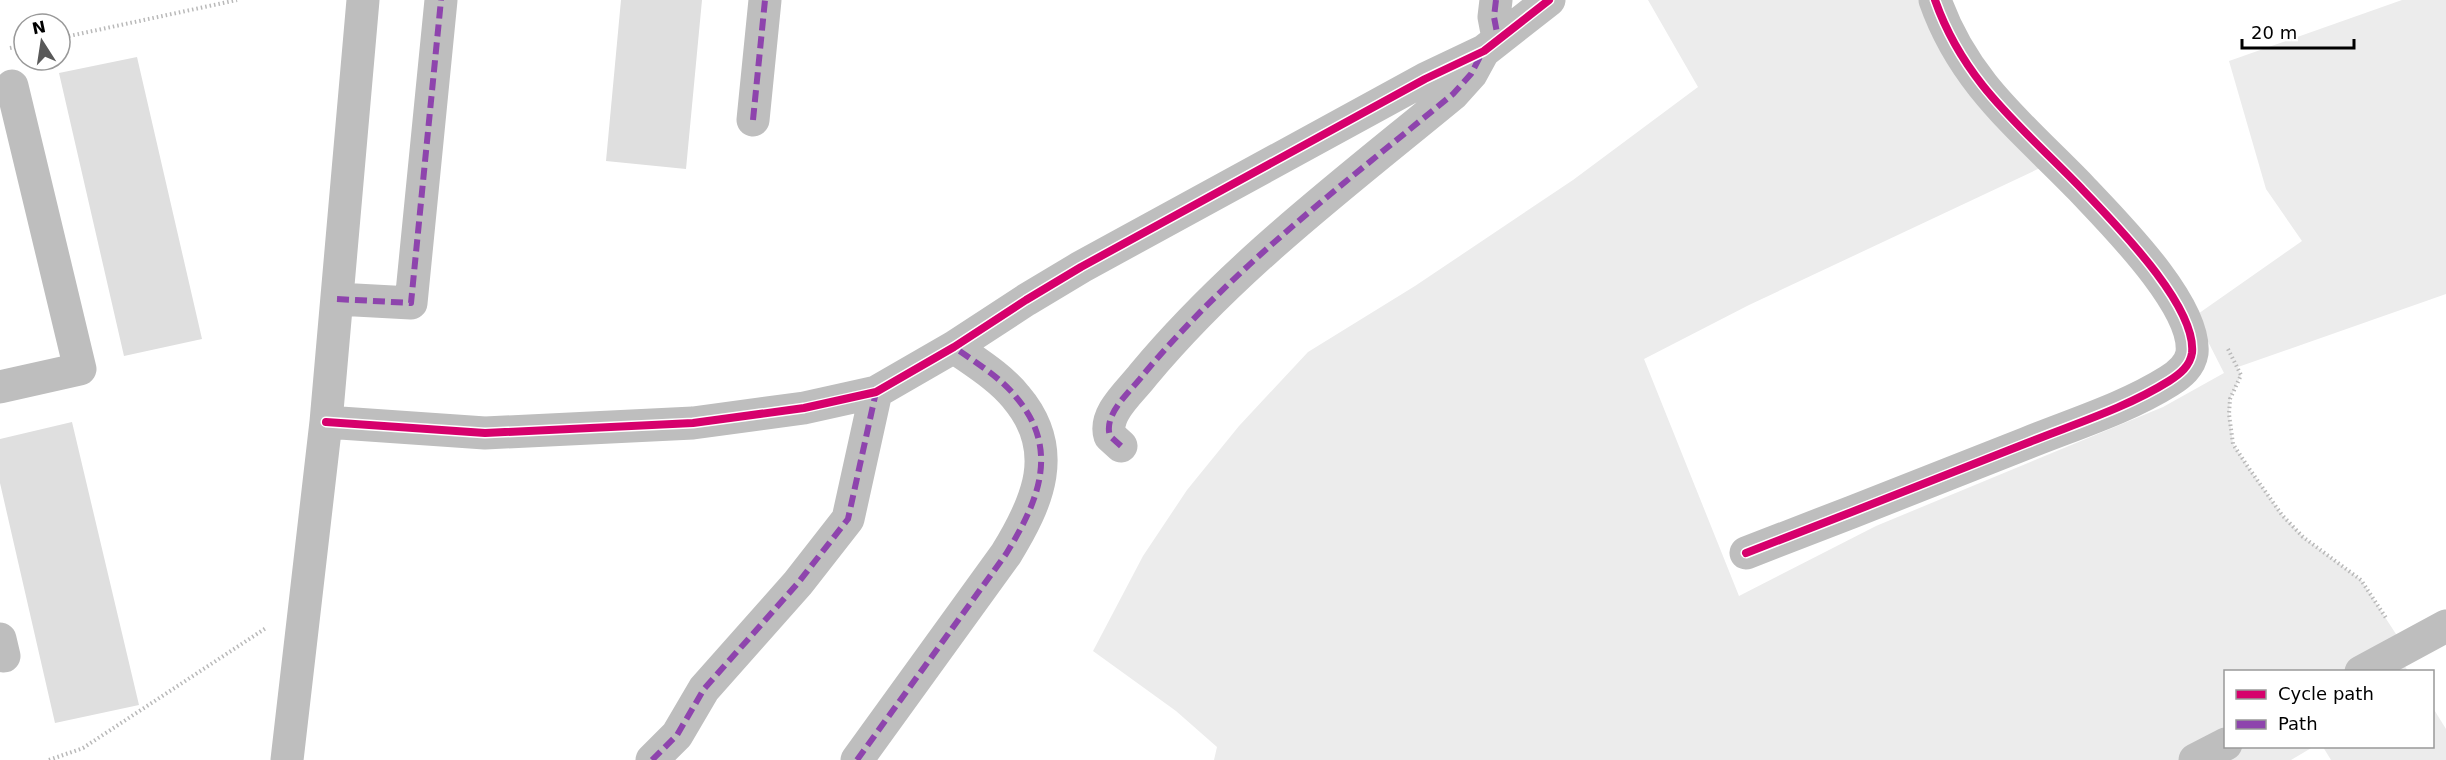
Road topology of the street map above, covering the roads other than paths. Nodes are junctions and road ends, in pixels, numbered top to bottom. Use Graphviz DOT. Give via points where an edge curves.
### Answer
graph roads {
  1 [pos="363,0"];
  2 [pos="441,0"];
  3 [pos="765,0"];
  4 [pos="1496,0"];
  5 [pos="1549,0"];
  6 [pos="1935,0"];
  7 [pos="1491,44"];
  8 [pos="12,86"];
  9 [pos="753,120"];
  10 [pos="338,299"];
  11 [pos="954,347"];
  12 [pos="0,387"];
  13 [pos="876,392"];
  14 [pos="326,422"];
  15 [pos="1121,446"];
  16 [pos="1746,553"];
  17 [pos="2446,626"];
  18 [pos="2365,670"];
  19 [pos="2224,745"];
  20 [pos="287,760"];
  21 [pos="652,760"];
  22 [pos="856,760"];
  23 [pos="2195,760"];
  1 -- 10 [label="street"];
  2 -- 10 [label="street" via="411,303"];
  3 -- 9 [label="street"];
  4 -- 7 [label="street"];
  5 -- 7 [label="street"];
  6 -- 16 [label="street" via="1956,49 1985,90 2106,214 2161,277 2191,339 2189,364 2168,382 2122,404"];
  7 -- 11 [label="street" via="1082,267"];
  7 -- 15 [label="street" via="1454,94 1259,255 1166,348 1108,424 1110,436"];
  8 -- 12 [label="street" via="80,369"];
  10 -- 14 [label="street"];
  11 -- 13 [label="street"];
  11 -- 22 [label="street" via="1015,396 1029,415 1042,455 1035,499 1006,554"];
  13 -- 14 [label="street" via="804,408 693,423 485,433"];
  13 -- 21 [label="street" via="848,519 798,583 704,689 677,735"];
  14 -- 20 [label="street"];
  17 -- 18 [label="street"];
  19 -- 23 [label="street"];
}
